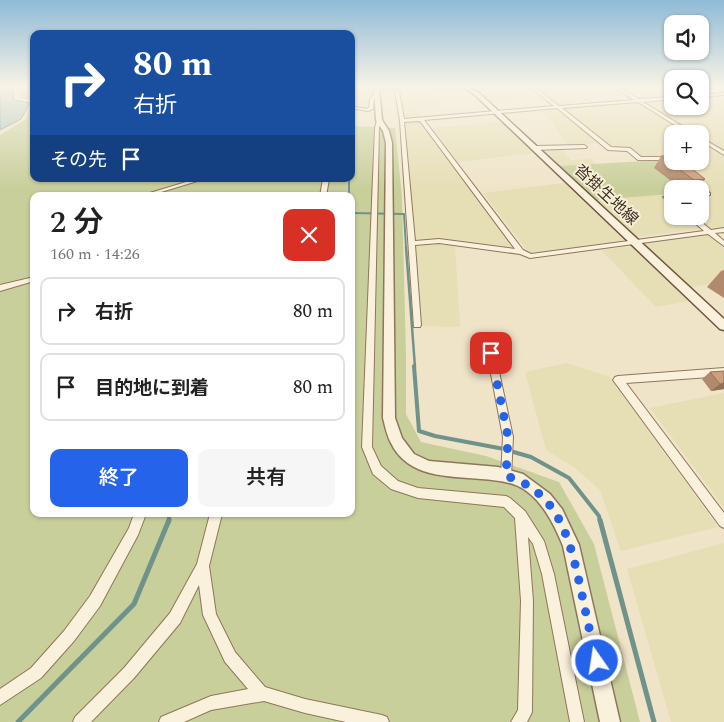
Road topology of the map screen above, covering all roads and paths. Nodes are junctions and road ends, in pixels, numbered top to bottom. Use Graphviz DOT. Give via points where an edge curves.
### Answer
graph roads {
  1 [pos="379,120"];
  2 [pos="402,121"];
  3 [pos="422,121"];
  4 [pos="505,121"];
  5 [pos="575,121"];
  6 [pos="709,144"];
  7 [pos="584,147"];
  8 [pos="535,148"];
  9 [pos="724,153"];
  10 [pos="664,159"];
  11 [pos="686,176"];
  12 [pos="691,180"];
  13 [pos="191,182"];
  14 [pos="157,192"];
  15 [pos="701,225"];
  16 [pos="724,230"];
  17 [pos="709,232"];
  18 [pos="634,242"];
  19 [pos="412,243"];
  20 [pos="724,244"];
  21 [pos="521,252"];
  22 [pos="30,280"];
  23 [pos="0,288"];
  24 [pos="417,325"];
  25 [pos="724,326"];
  26 [pos="491,353"];
  27 [pos="724,372"];
  28 [pos="506,476"];
  29 [pos="521,515"];
  30 [pos="139,517"];
  31 [pos="215,517"];
  32 [pos="724,522"];
  33 [pos="203,566"];
  34 [pos="263,694"];
  35 [pos="0,698"];
  36 [pos="523,719"];
  37 [pos="80,722"];
  38 [pos="166,722"];
  39 [pos="382,722"];
  40 [pos="577,722"];
  41 [pos="610,722"];
  1 -- 28 [label="street" via="389,143 390,418 396,441 409,458 428,467"];
  1 -- 29 [label="street" via="367,447 377,470 395,485 418,493 506,502"];
  2 -- 19 [label="street"];
  3 -- 21 [label="street"];
  4 -- 8 [label="main road, 沓掛生地線"];
  5 -- 10 [label="street" via="610,150 628,149 640,160"];
  6 -- 9 [label="street"];
  7 -- 8 [label="street"];
  8 -- 18 [label="main road, 沓掛生地線"];
  11 -- 12 [label="street"];
  13 -- 14 [label="street"];
  15 -- 17 [label="street"];
  16 -- 17 [label="street"];
  17 -- 18 [label="street"];
  17 -- 20 [label="street"];
  18 -- 21 [label="street" via="530,256"];
  18 -- 25 [label="main road, 沓掛生地線"];
  19 -- 21 [label="street" via="439,241"];
  19 -- 24 [label="street"];
  22 -- 23 [label="street"];
  26 -- 28 [label="street" via="508,437"];
  27 -- 32 [label="street" via="618,380"];
  28 -- 41 [label="street" via="523,481 545,499 557,514 571,545"];
  29 -- 36 [label="street" via="527,601"];
  29 -- 40 [label="street" via="538,541 548,574"];
  30 -- 35 [label="street" via="94,602 69,636 36,673"];
  31 -- 33 [label="street"];
  33 -- 34 [label="street" via="210,615 230,656"];
  33 -- 37 [label="street" via="175,618 129,673"];
  34 -- 38 [label="street" via="211,702"];
  34 -- 39 [label="street"];
}
